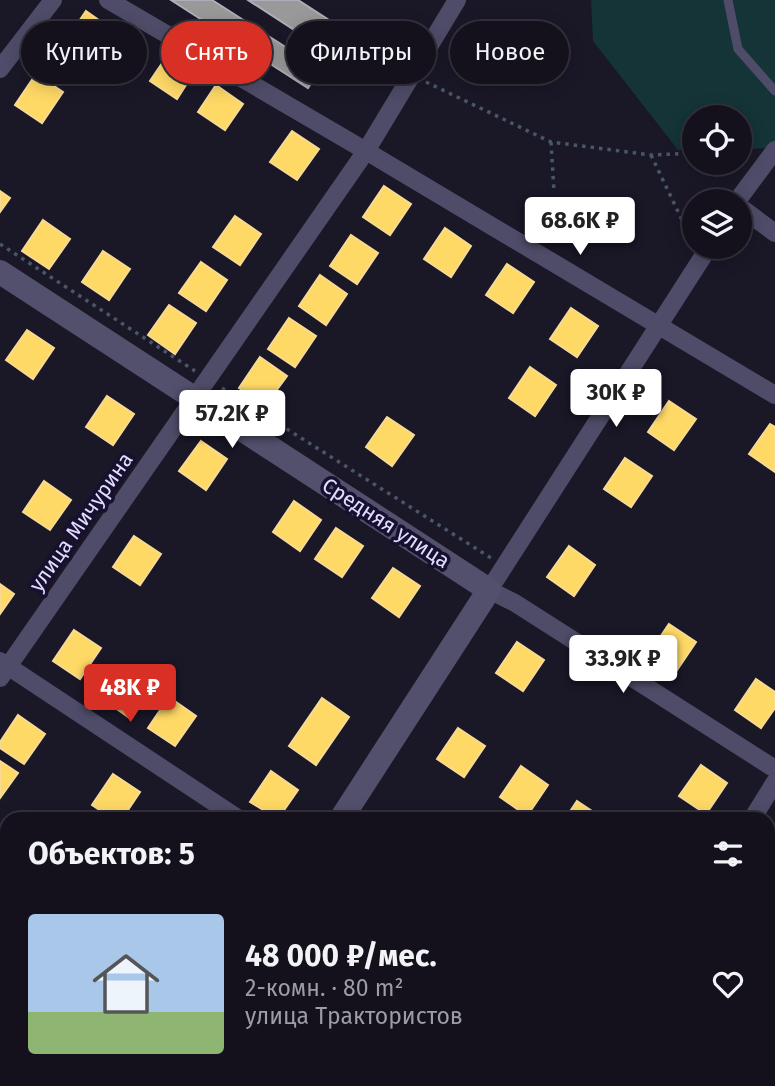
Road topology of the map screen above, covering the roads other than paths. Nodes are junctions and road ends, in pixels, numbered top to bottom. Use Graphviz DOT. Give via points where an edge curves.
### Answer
graph roads {
  1 [pos="53,0"];
  2 [pos="108,0"];
  3 [pos="457,0"];
  4 [pos="728,0"];
  5 [pos="0,69"];
  6 [pos="775,91"];
  7 [pos="775,150"];
  8 [pos="366,151"];
  9 [pos="746,189"];
  10 [pos="555,205"];
  11 [pos="752,216"];
  12 [pos="775,233"];
  13 [pos="528,248"];
  14 [pos="702,259"];
  15 [pos="0,272"];
  16 [pos="659,327"];
  17 [pos="201,389"];
  18 [pos="775,396"];
  19 [pos="489,590"];
  20 [pos="3,668"];
  21 [pos="775,769"];
  22 [pos="775,782"];
  23 [pos="228,812"];
  24 [pos="346,812"];
  25 [pos="756,812"];
  1 -- 5 [label="street"];
  2 -- 8 [label="street"];
  3 -- 8 [label="street, улица Мичурина"];
  4 -- 6 [label="lane" via="738,49"];
  7 -- 9 [label="street"];
  8 -- 13 [label="street"];
  8 -- 17 [label="street, улица Мичурина"];
  10 -- 13 [label="lane"];
  11 -- 12 [label="street"];
  13 -- 16 [label="street"];
  14 -- 16 [label="street"];
  15 -- 17 [label="main road, Средняя улица"];
  16 -- 18 [label="street"];
  16 -- 19 [label="street"];
  17 -- 19 [label="main road, Средняя улица"];
  17 -- 20 [label="street, улица Мичурина"];
  19 -- 21 [label="street, Средняя улица"];
  19 -- 24 [label="main road"];
  20 -- 23 [label="street"];
  22 -- 25 [label="street"];
}
